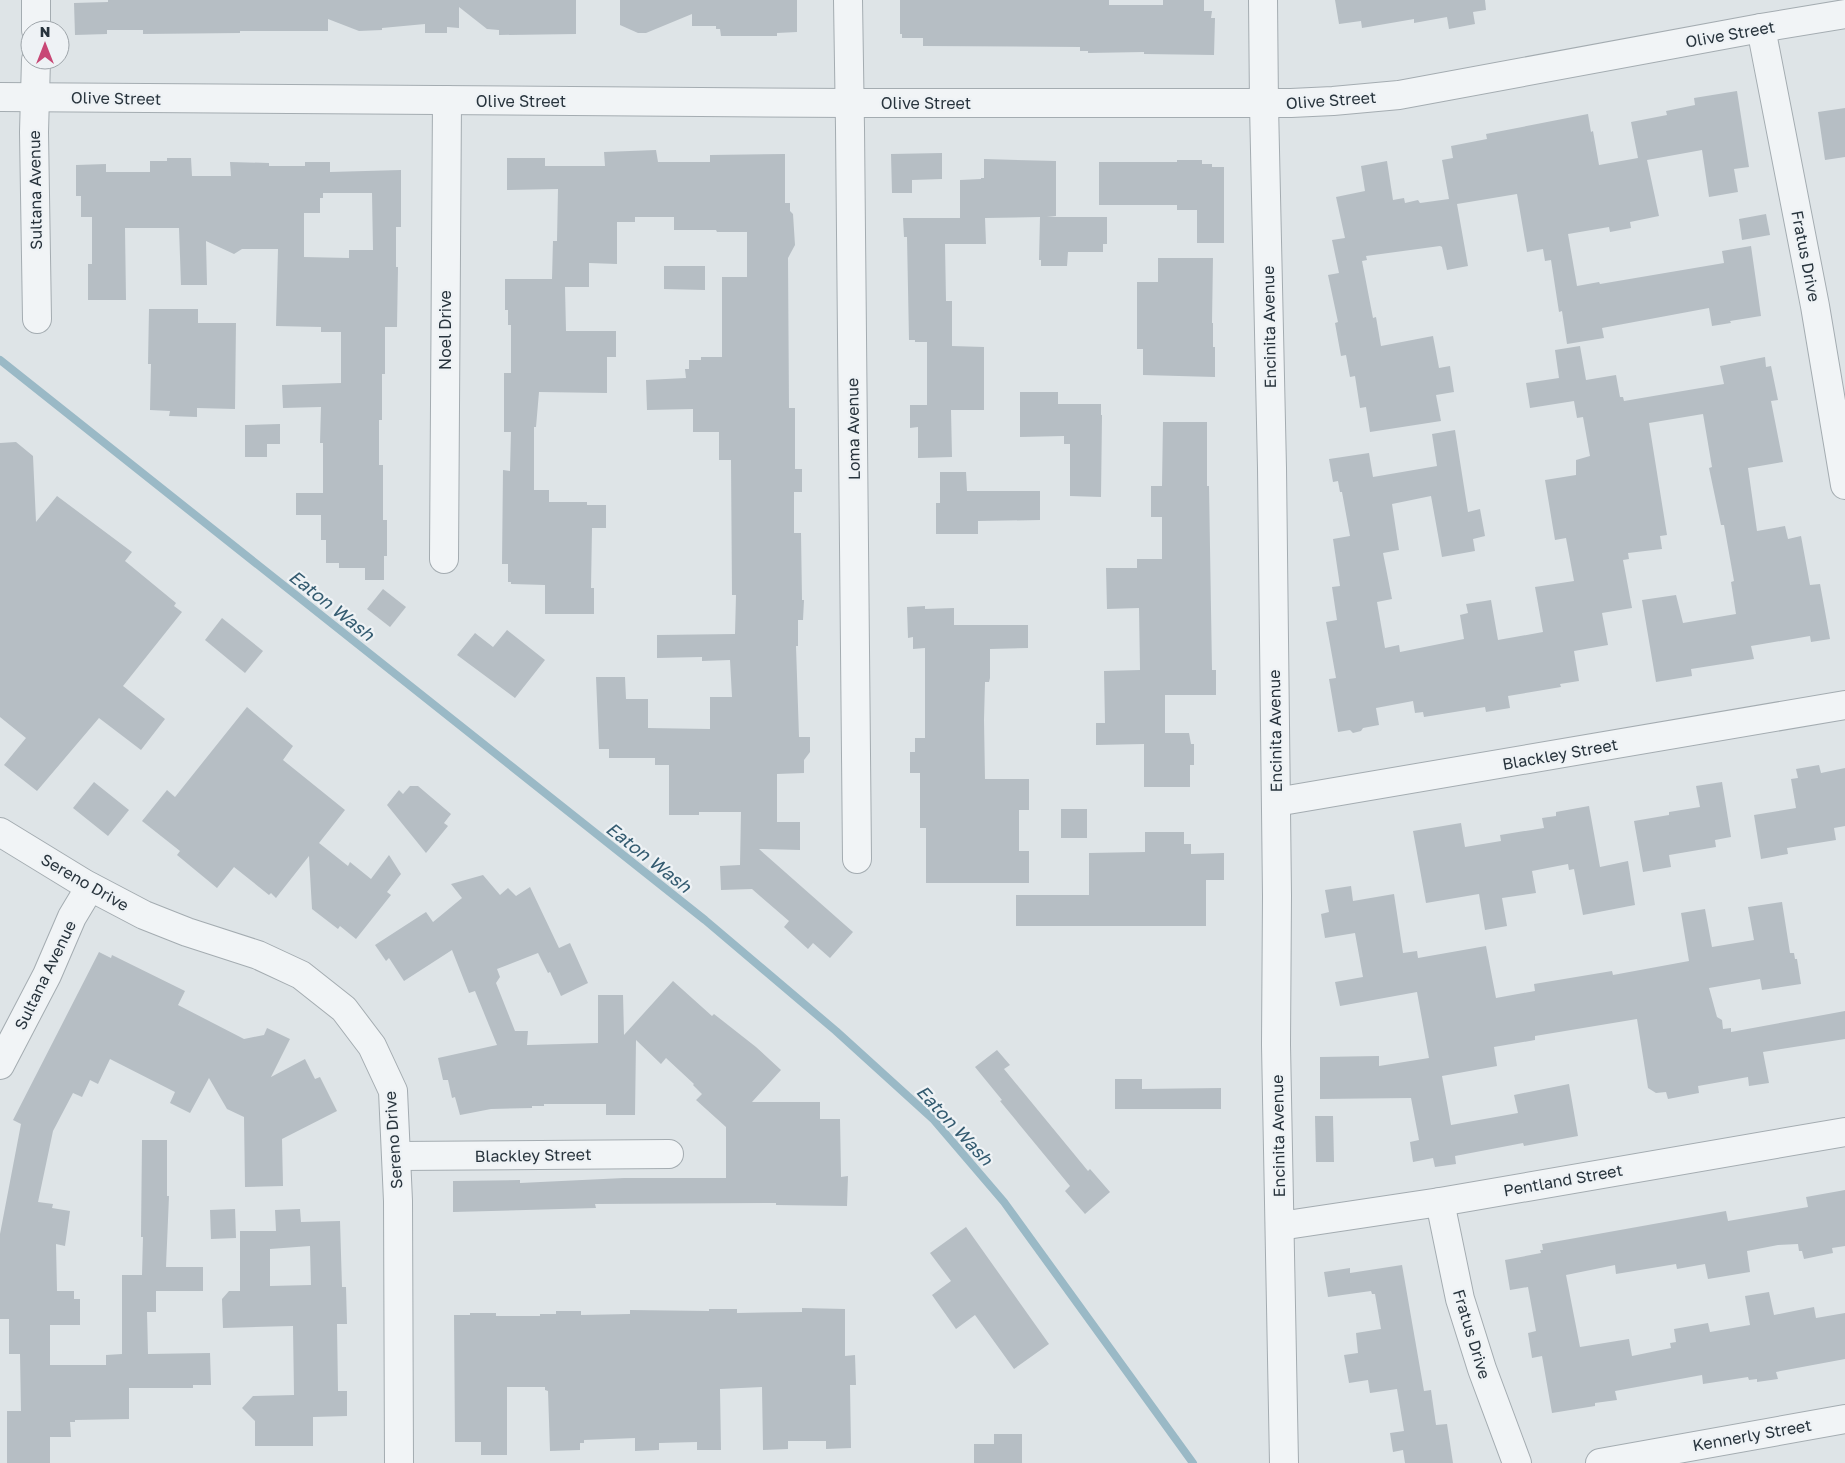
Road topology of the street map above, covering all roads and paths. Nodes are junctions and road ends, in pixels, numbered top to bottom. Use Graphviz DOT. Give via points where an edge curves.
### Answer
graph roads {
  1 [pos="36,0"];
  2 [pos="848,0"];
  3 [pos="1263,0"];
  4 [pos="1840,10"];
  5 [pos="36,20"];
  6 [pos="1761,28"];
  7 [pos="35,70"];
  8 [pos="34,96"];
  9 [pos="0,97"];
  10 [pos="447,100"];
  11 [pos="849,103"];
  12 [pos="1264,104"];
  13 [pos="37,319"];
  14 [pos="1845,485"];
  15 [pos="444,559"];
  16 [pos="1845,705"];
  17 [pos="1276,802"];
  18 [pos="0,832"];
  19 [pos="857,859"];
  20 [pos="90,887"];
  21 [pos="0,1065"];
  22 [pos="1845,1132"];
  23 [pos="669,1154"];
  24 [pos="397,1156"];
  25 [pos="1440,1202"];
  26 [pos="1280,1226"];
  27 [pos="1845,1419"];
  28 [pos="399,1463"];
  29 [pos="1284,1463"];
  30 [pos="1517,1463"];
  31 [pos="1600,1463"];
  1 -- 5 [label="street"];
  2 -- 11 [label="street, Loma Avenue"];
  3 -- 12 [label="street, Encinita Avenue"];
  4 -- 6 [label="street, Olive Street"];
  6 -- 12 [label="street, Olive Street" via="1399,94"];
  6 -- 14 [label="street, Fratus Drive" via="1816,306"];
  7 -- 8 [label="street, Sultana Avenue"];
  8 -- 9 [label="street, Olive Street"];
  8 -- 10 [label="street, Olive Street"];
  8 -- 13 [label="street, Sultana Avenue"];
  10 -- 11 [label="street, Olive Street"];
  10 -- 15 [label="street, Noel Drive"];
  11 -- 12 [label="street, Olive Street"];
  11 -- 19 [label="street, Loma Avenue"];
  12 -- 17 [label="street, Encinita Avenue"];
  16 -- 17 [label="street, Blackley Street"];
  17 -- 26 [label="street, Encinita Avenue"];
  18 -- 20 [label="street, Sereno Drive"];
  20 -- 21 [label="street, Sultana Avenue"];
  20 -- 24 [label="street, Sereno Drive" via="144,915 258,955 301,975 344,1009 372,1046 393,1091"];
  22 -- 25 [label="street, Pentland Street"];
  23 -- 24 [label="street, Blackley Street"];
  24 -- 28 [label="street, Sereno Drive"];
  25 -- 26 [label="street, Pentland Street"];
  25 -- 30 [label="street, Fratus Drive" via="1460,1299"];
  26 -- 29 [label="street, Encinita Avenue"];
  27 -- 31 [label="street, Kennerly Street"];
}
